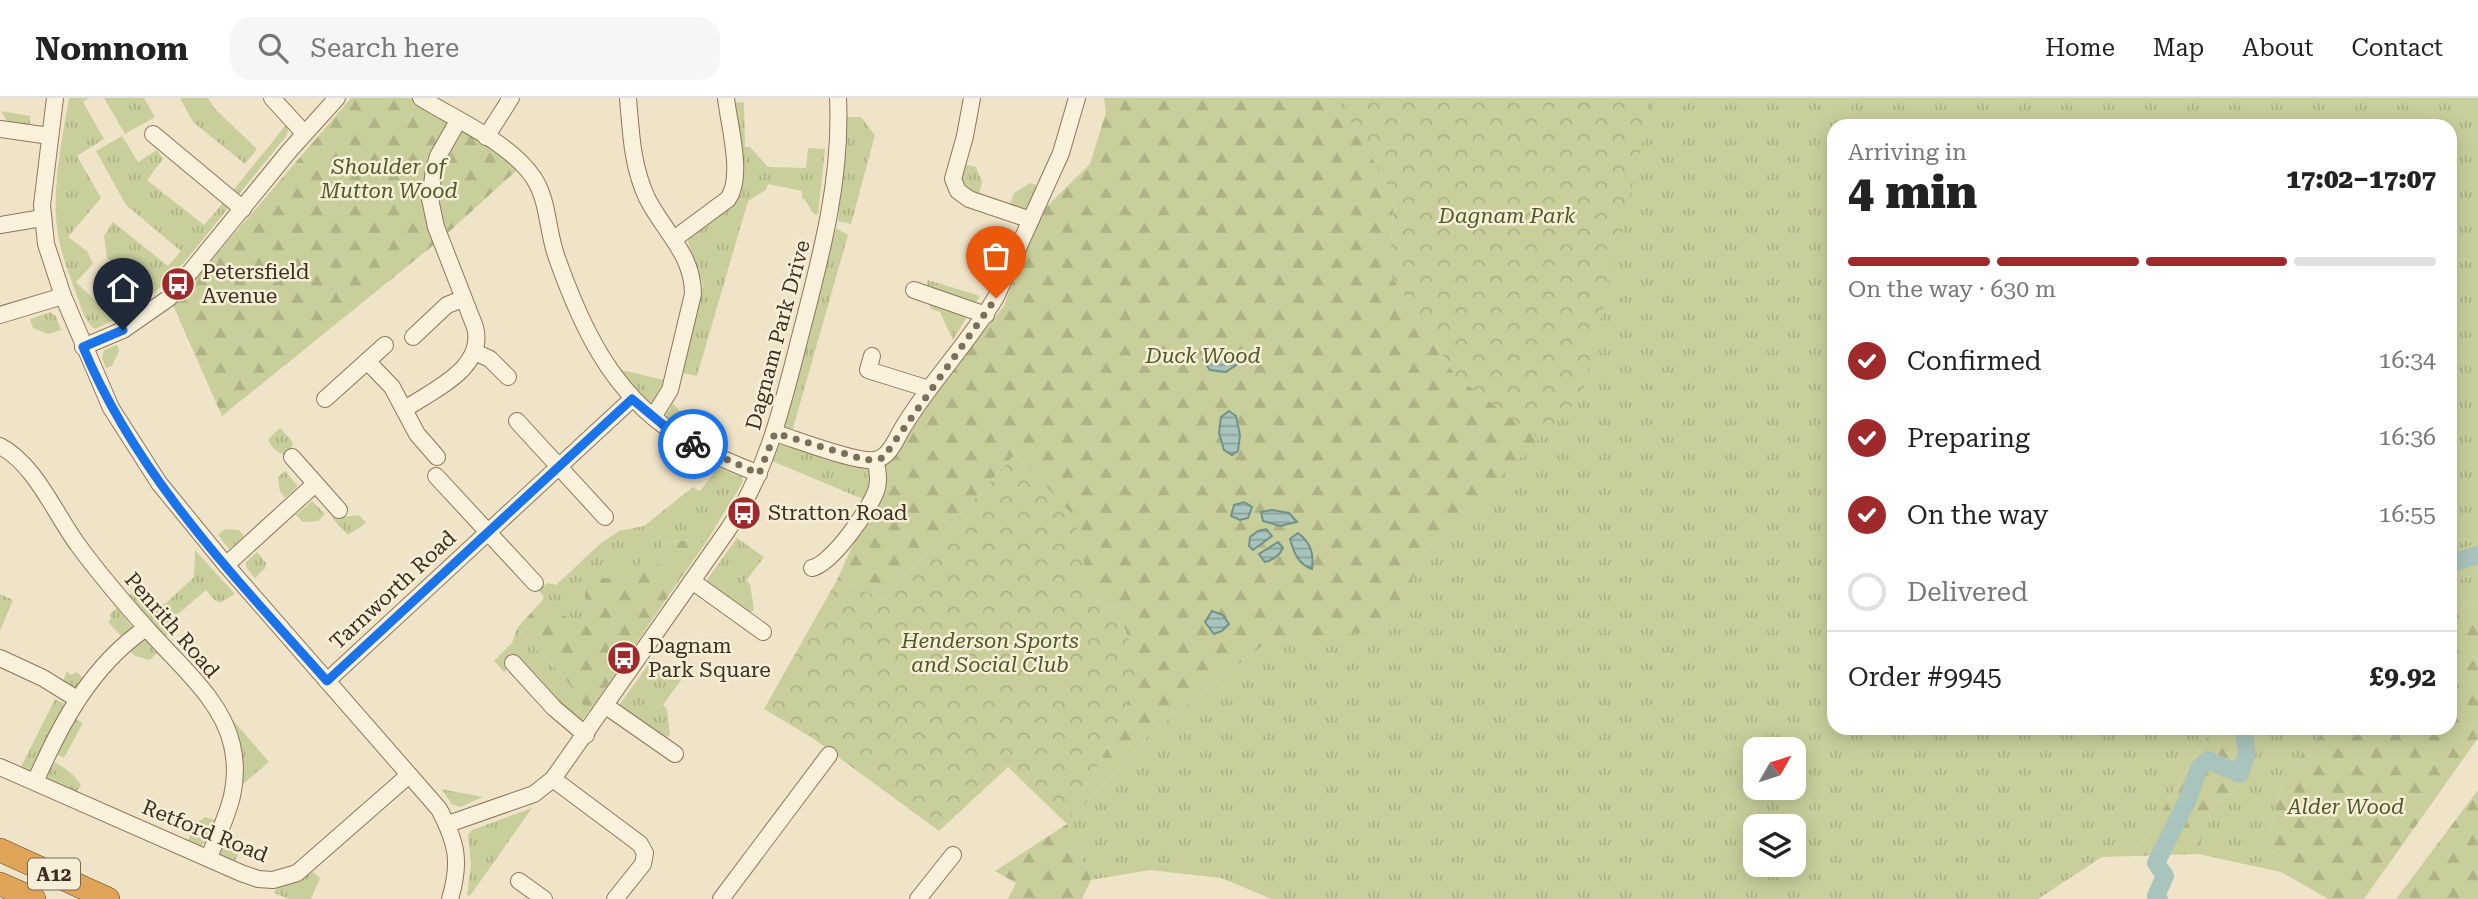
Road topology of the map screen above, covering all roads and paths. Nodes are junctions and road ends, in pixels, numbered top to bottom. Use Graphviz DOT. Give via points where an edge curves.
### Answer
graph roads {
  1 [pos="55,98"];
  2 [pos="272,98"];
  3 [pos="337,98"];
  4 [pos="421,98"];
  5 [pos="510,98"];
  6 [pos="628,98"];
  7 [pos="726,98"];
  8 [pos="838,98"];
  9 [pos="972,98"];
  10 [pos="1077,98"];
  11 [pos="458,121"];
  12 [pos="0,129"];
  13 [pos="304,133"];
  14 [pos="153,134"];
  15 [pos="50,136"];
  16 [pos="486,137"];
  17 [pos="243,209"];
  18 [pos="42,218"];
  19 [pos="1031,220"];
  20 [pos="0,225"];
  21 [pos="674,239"];
  22 [pos="914,290"];
  23 [pos="63,296"];
  24 [pos="463,299"];
  25 [pos="986,314"];
  26 [pos="0,316"];
  27 [pos="413,337"];
  28 [pos="385,345"];
  29 [pos="83,347"];
  30 [pos="475,352"];
  31 [pos="872,356"];
  32 [pos="367,361"];
  33 [pos="508,377"];
  34 [pos="929,389"];
  35 [pos="325,398"];
  36 [pos="632,399"];
  37 [pos="405,409"];
  38 [pos="653,417"];
  39 [pos="517,421"];
  40 [pos="775,433"];
  41 [pos="0,446"];
  42 [pos="292,457"];
  43 [pos="437,457"];
  44 [pos="876,460"];
  45 [pos="558,465"];
  46 [pos="759,474"];
  47 [pos="436,476"];
  48 [pos="316,484"];
  49 [pos="339,510"];
  50 [pos="605,517"];
  51 [pos="488,531"];
  52 [pos="226,565"];
  53 [pos="812,568"];
  54 [pos="692,581"];
  55 [pos="535,583"];
  56 [pos="146,628"];
  57 [pos="762,632"];
  58 [pos="0,659"];
  59 [pos="513,663"];
  60 [pos="327,681"];
  61 [pos="77,699"];
  62 [pos="606,706"];
  63 [pos="586,734"];
  64 [pos="675,754"];
  65 [pos="829,755"];
  66 [pos="0,767"];
  67 [pos="409,775"];
  68 [pos="553,779"];
  69 [pos="35,782"];
  70 [pos="448,824"];
  71 [pos="0,850"];
  72 [pos="953,855"];
  73 [pos="209,857"];
  74 [pos="519,881"];
  75 [pos="0,884"];
  76 [pos="34,899"];
  77 [pos="108,899"];
  78 [pos="450,899"];
  79 [pos="544,899"];
  80 [pos="615,899"];
  81 [pos="721,899"];
  82 [pos="918,899"];
  1 -- 15 [label="street"];
  2 -- 13 [label="street"];
  3 -- 13 [label="street"];
  4 -- 11 [label="street"];
  5 -- 16 [label="street"];
  6 -- 21 [label="street" via="639,178 656,215"];
  7 -- 21 [label="street" via="736,172 732,192"];
  8 -- 40 [label="street, Dagnam Park Drive" via="828,224"];
  9 -- 19 [label="street" via="953,179 958,191 968,199"];
  10 -- 19 [label="street" via="1061,153"];
  11 -- 16 [label="street"];
  11 -- 24 [label="street" via="438,156 430,199"];
  12 -- 15 [label="street"];
  13 -- 17 [label="street"];
  14 -- 17 [label="street"];
  15 -- 18 [label="street"];
  16 -- 36 [label="street" via="514,155 541,189 550,240 574,303 597,351"];
  17 -- 29 [label="street" via="169,298 123,330"];
  18 -- 20 [label="street"];
  18 -- 23 [label="street"];
  19 -- 25 [label="street"];
  21 -- 38 [label="street" via="691,271 693,294 670,390"];
  22 -- 25 [label="street"];
  23 -- 26 [label="street"];
  23 -- 29 [label="street"];
  24 -- 27 [label="street" via="447,305"];
  24 -- 30 [label="street" via="477,335"];
  25 -- 34 [label="street"];
  28 -- 32 [label="street"];
  29 -- 52 [label="street" via="132,443"];
  30 -- 33 [label="street" via="491,359"];
  30 -- 37 [label="street" via="462,369"];
  31 -- 34 [label="street" via="868,370"];
  32 -- 35 [label="street"];
  32 -- 37 [label="street"];
  34 -- 44 [label="street" via="889,451"];
  36 -- 38 [label="street"];
  36 -- 45 [label="street, Tarnworth Road"];
  37 -- 43 [label="street" via="417,434"];
  38 -- 46 [label="street" via="693,444"];
  39 -- 45 [label="street"];
  40 -- 44 [label="street"];
  40 -- 46 [label="street, Dagnam Park Drive"];
  41 -- 56 [label="street, Penrith Road" via="29,470 79,546"];
  42 -- 48 [label="street"];
  44 -- 53 [label="street" via="877,488 859,521 842,544 819,567"];
  45 -- 50 [label="street"];
  45 -- 51 [label="street, Tarnworth Road"];
  46 -- 54 [label="street, Dagnam Park Drive" via="731,526"];
  47 -- 51 [label="street, Tarnworth Road"];
  48 -- 49 [label="street"];
  48 -- 52 [label="street"];
  51 -- 55 [label="street, Tarnworth Road"];
  51 -- 60 [label="street, Tarnworth Road"];
  52 -- 60 [label="street"];
  54 -- 57 [label="street"];
  54 -- 62 [label="street, Dagnam Park Drive"];
  56 -- 61 [label="street" via="118,651"];
  56 -- 73 [label="street, Penrith Road" via="221,713 232,743 235,791"];
  58 -- 61 [label="street"];
  59 -- 63 [label="street" via="554,708"];
  60 -- 67 [label="street"];
  61 -- 69 [label="street"];
  62 -- 63 [label="street, Dagnam Park Drive"];
  62 -- 64 [label="street"];
  63 -- 68 [label="street, Dagnam Park Drive"];
  65 -- 81 [label="street"];
  66 -- 69 [label="street, Retford Road"];
  67 -- 70 [label="street"];
  67 -- 73 [label="street, Retford Road" via="308,865 288,877 258,879"];
  68 -- 70 [label="street, Dagnam Park Drive" via="534,793"];
  68 -- 80 [label="street" via="640,844 645,853 643,864"];
  69 -- 73 [label="street, Retford Road"];
  70 -- 78 [label="street" via="458,864"];
  71 -- 77 [label="highway, A12"];
  72 -- 82 [label="street"];
  74 -- 79 [label="street"];
  75 -- 76 [label="highway, A12"];
}
